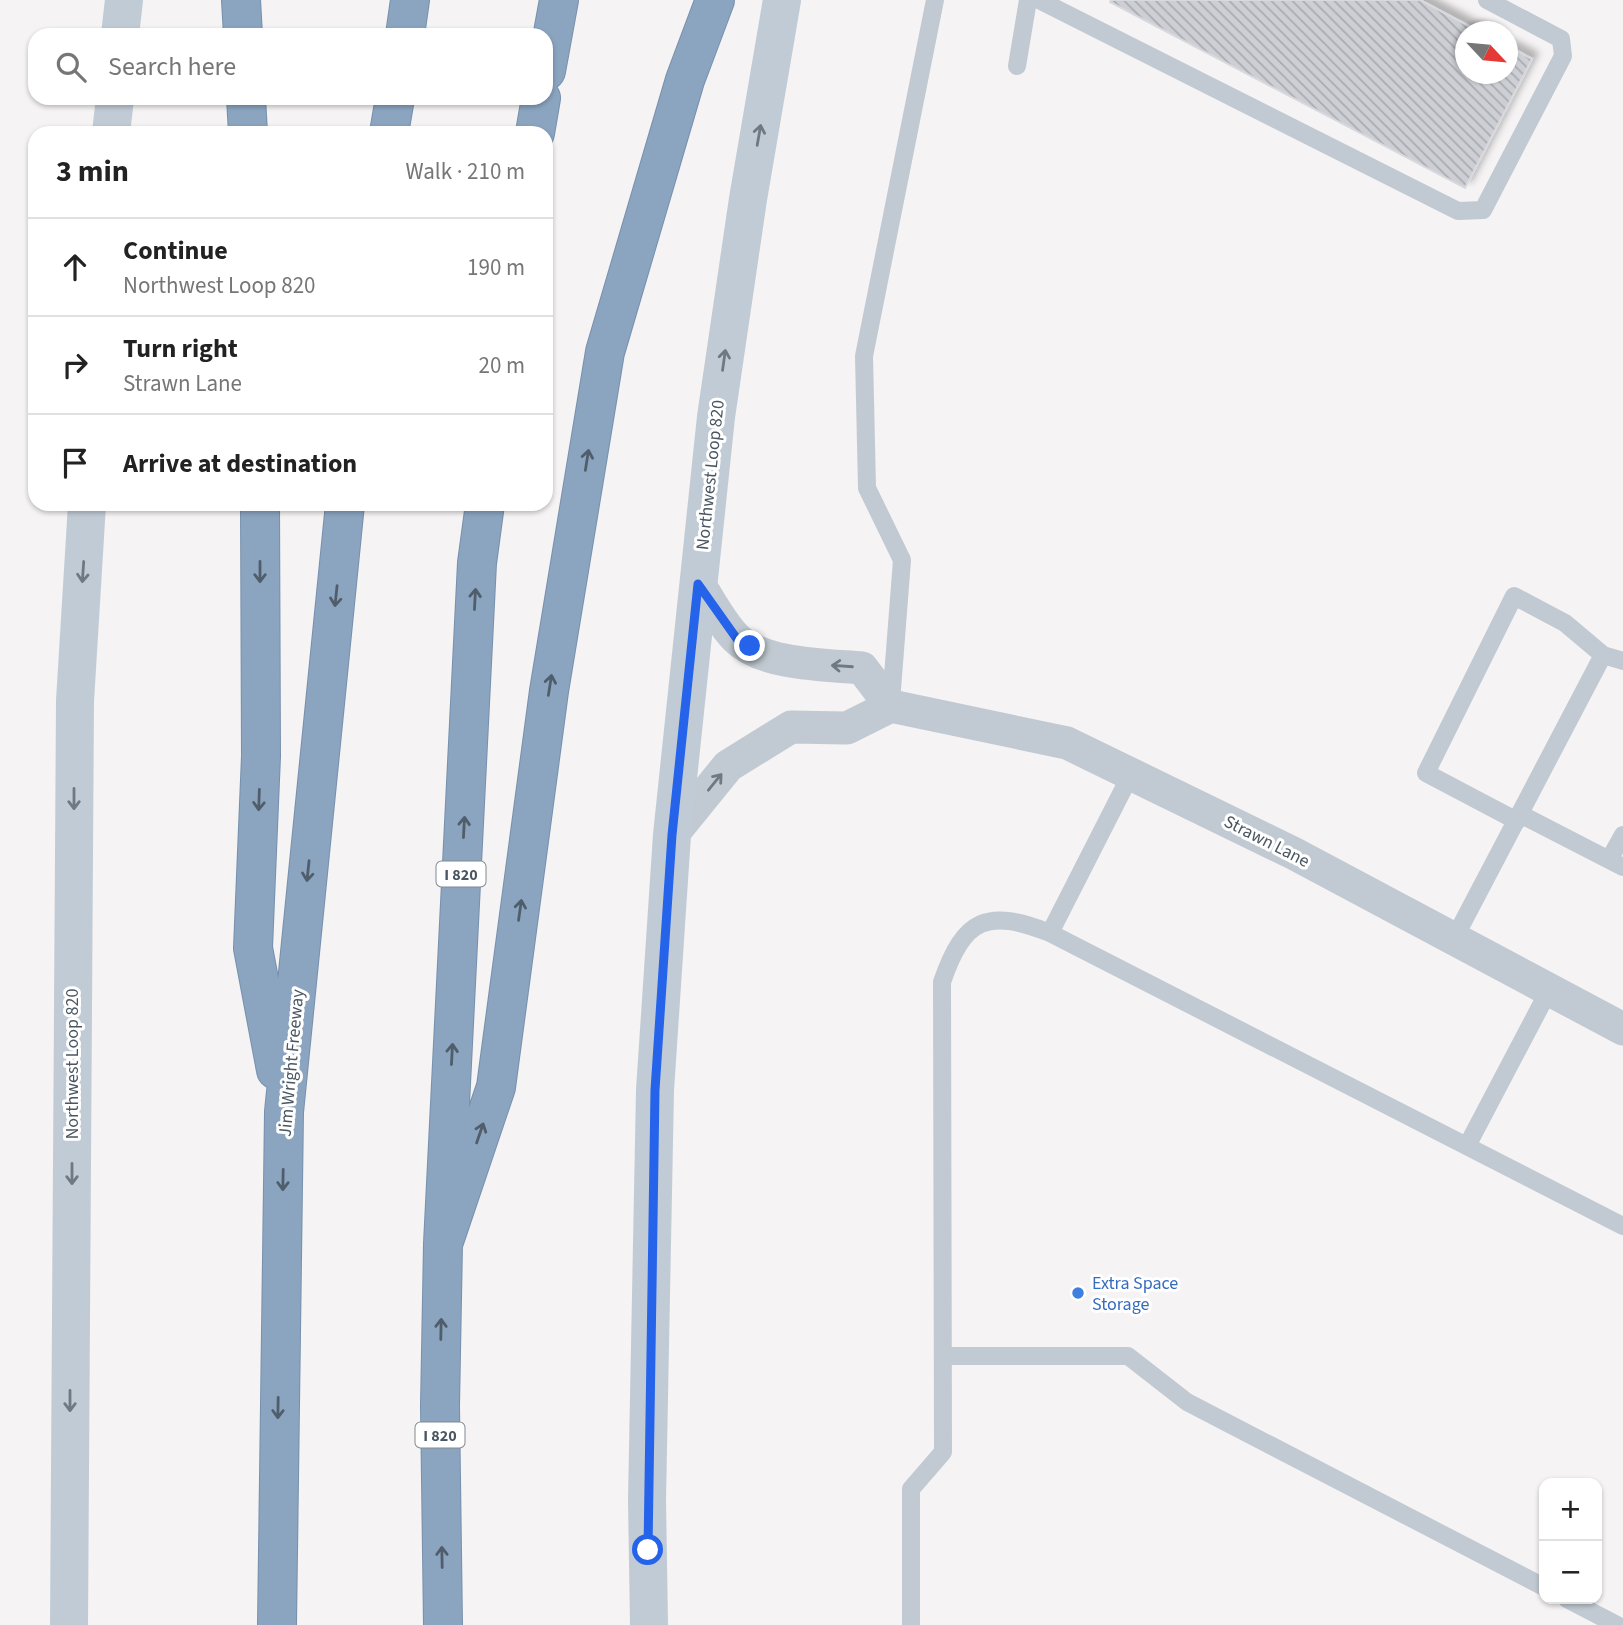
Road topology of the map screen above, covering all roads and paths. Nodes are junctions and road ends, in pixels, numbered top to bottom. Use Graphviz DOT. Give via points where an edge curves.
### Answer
graph roads {
  1 [pos="124,0"];
  2 [pos="241,0"];
  3 [pos="410,0"];
  4 [pos="559,0"];
  5 [pos="715,0"];
  6 [pos="782,0"];
  7 [pos="935,0"];
  8 [pos="1028,0"];
  9 [pos="1039,0"];
  10 [pos="1487,0"];
  11 [pos="121,28"];
  12 [pos="243,28"];
  13 [pos="406,28"];
  14 [pos="553,33"];
  15 [pos="1017,66"];
  16 [pos="114,105"];
  17 [pos="246,105"];
  18 [pos="394,105"];
  19 [pos="540,105"];
  20 [pos="112,126"];
  21 [pos="248,126"];
  22 [pos="391,126"];
  23 [pos="536,126"];
  24 [pos="87,511"];
  25 [pos="260,511"];
  26 [pos="344,511"];
  27 [pos="484,511"];
  28 [pos="698,584"];
  29 [pos="1603,655"];
  30 [pos="1623,661"];
  31 [pos="891,705"];
  32 [pos="1131,774"];
  33 [pos="1519,817"];
  34 [pos="672,835"];
  35 [pos="1623,835"];
  36 [pos="1616,863"];
  37 [pos="1050,933"];
  38 [pos="1454,939"];
  39 [pos="1549,990"];
  40 [pos="1623,1029"];
  41 [pos="284,1112"];
  42 [pos="1467,1146"];
  43 [pos="1623,1226"];
  44 [pos="443,1244"];
  45 [pos="943,1356"];
  46 [pos="1539,1584"];
  47 [pos="1577,1604"];
  48 [pos="69,1625"];
  49 [pos="277,1625"];
  50 [pos="443,1625"];
  51 [pos="649,1625"];
  52 [pos="911,1625"];
  53 [pos="1617,1625"];
  1 -- 11 [label="main road"];
  2 -- 12 [label="highway"];
  3 -- 13 [label="highway"];
  4 -- 14 [label="highway"];
  44 -- 5 [label="highway, one-way" via="496,1087 549,691 605,352 685,80"];
  28 -- 6 [label="main road, Northwest Loop 820, one-way" via="716,416"];
  7 -- 31 [label="lane" via="864,356 867,488 901,560"];
  8 -- 15 [label="lane"];
  9 -- 10 [label="lane" via="1458,211 1483,211 1563,55 1561,39"];
  16 -- 20 [label="main road"];
  17 -- 21 [label="highway"];
  18 -- 22 [label="highway"];
  19 -- 23 [label="highway"];
  24 -- 48 [label="main road, Northwest Loop 820, one-way" via="75,701"];
  25 -- 41 [label="highway, one-way" via="261,756 253,948"];
  26 -- 41 [label="highway, Jim Wright Freeway, one-way"];
  44 -- 27 [label="highway, I 820, one-way" via="477,563"];
  31 -- 28 [label="street, one-way" via="862,667 800,663 763,653 737,639"];
  28 -- 34 [label="main road, Northwest Loop 820"];
  29 -- 30 [label="lane"];
  29 -- 33 [label="lane"];
  29 -- 33 [label="lane" via="1564,624 1514,596 1426,773"];
  31 -- 32 [label="street, Strawn Lane" via="1067,743"];
  34 -- 31 [label="street, one-way" via="728,766 790,727 847,728"];
  32 -- 37 [label="lane"];
  32 -- 38 [label="street, Strawn Lane"];
  33 -- 36 [label="lane"];
  33 -- 38 [label="lane"];
  34 -- 51 [label="main road, Northwest Loop 820" via="655,1090"];
  35 -- 36 [label="lane"];
  37 -- 42 [label="lane"];
  37 -- 45 [label="lane" via="1015,919 981,922 954,947 942,982"];
  38 -- 39 [label="street, Strawn Lane"];
  39 -- 40 [label="street, Strawn Lane"];
  39 -- 42 [label="lane"];
  41 -- 49 [label="highway, Jim Wright Freeway, one-way"];
  42 -- 43 [label="lane"];
  50 -- 44 [label="highway, I 820, one-way"];
  45 -- 46 [label="lane" via="1128,1356 1186,1402"];
  45 -- 52 [label="lane" via="943,1452 911,1489"];
  47 -- 53 [label="lane"];
}
